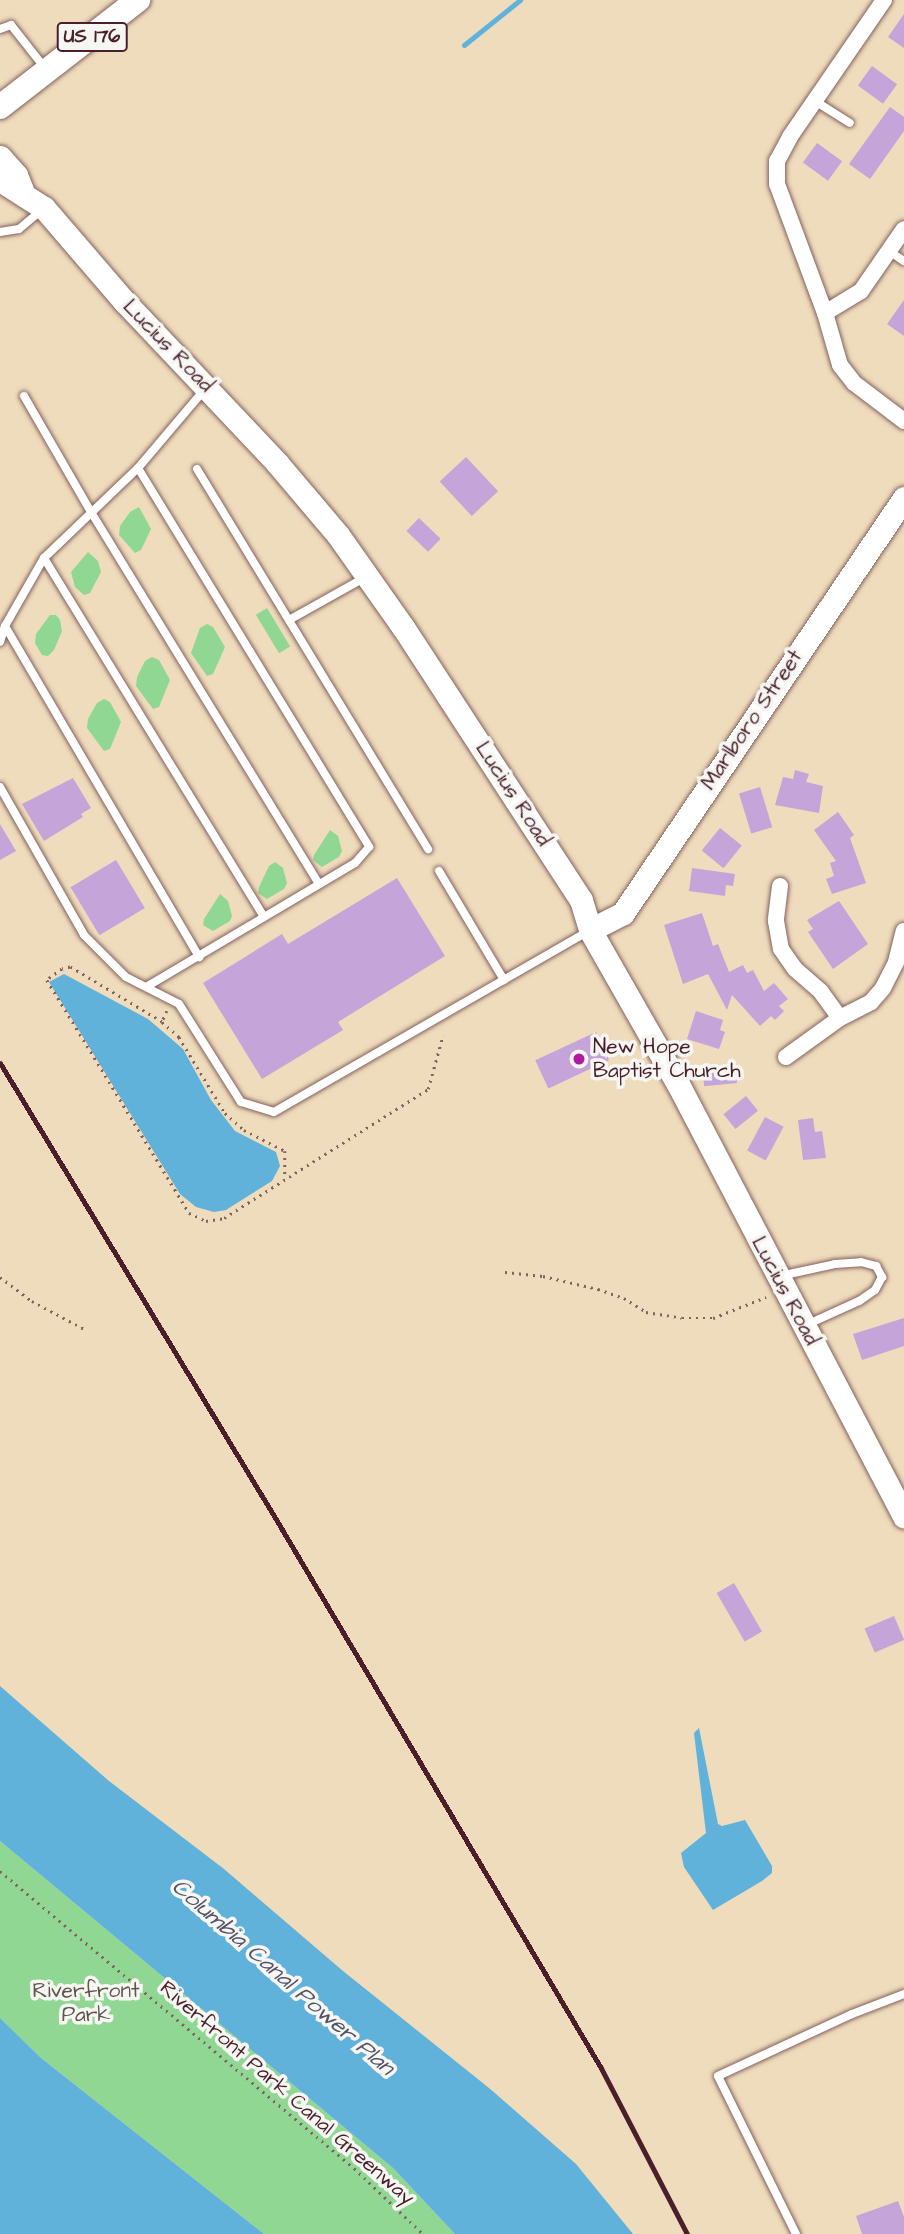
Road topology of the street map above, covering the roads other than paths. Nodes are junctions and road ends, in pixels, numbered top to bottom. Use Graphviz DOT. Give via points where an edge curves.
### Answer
graph roads {
  1 [pos="137,0"];
  2 [pos="884,0"];
  3 [pos="0,29"];
  4 [pos="48,72"];
  5 [pos="815,101"];
  6 [pos="0,107"];
  7 [pos="850,123"];
  8 [pos="0,157"];
  9 [pos="0,180"];
  10 [pos="24,195"];
  11 [pos="44,208"];
  12 [pos="904,229"];
  13 [pos="0,233"];
  14 [pos="889,251"];
  15 [pos="904,261"];
  16 [pos="825,313"];
  17 [pos="208,387"];
  18 [pos="24,396"];
  19 [pos="904,421"];
  20 [pos="138,468"];
  21 [pos="197,469"];
  22 [pos="904,498"];
  23 [pos="91,512"];
  24 [pos="44,558"];
  25 [pos="368,576"];
  26 [pos="289,620"];
  27 [pos="5,626"];
  28 [pos="0,642"];
  29 [pos="0,787"];
  30 [pos="428,849"];
  31 [pos="439,871"];
  32 [pos="319,884"];
  33 [pos="779,886"];
  34 [pos="264,917"];
  35 [pos="590,930"];
  36 [pos="904,931"];
  37 [pos="199,957"];
  38 [pos="504,980"];
  39 [pos="148,986"];
  40 [pos="840,1018"];
  41 [pos="786,1057"];
  42 [pos="780,1281"];
  43 [pos="803,1325"];
  44 [pos="904,1516"];
  45 [pos="904,1994"];
  46 [pos="796,2234"];
  1 -- 4 [label="main road, US 176"];
  2 -- 5 [label="street"];
  3 -- 4 [label="lane" via="11,25"];
  4 -- 6 [label="main road, US 176"];
  5 -- 7 [label="lane"];
  5 -- 16 [label="street" via="777,161 777,184"];
  8 -- 10 [label="street, Lucius Road" via="16,175"];
  9 -- 10 [label="street"];
  10 -- 11 [label="street, Lucius Road"];
  11 -- 13 [label="lane" via="19,229"];
  11 -- 17 [label="street, Lucius Road" via="124,301"];
  12 -- 14 [label="street"];
  14 -- 15 [label="lane"];
  14 -- 16 [label="street" via="861,291"];
  16 -- 19 [label="street" via="840,365 864,392"];
  17 -- 20 [label="lane"];
  17 -- 25 [label="street, Lucius Road" via="286,473"];
  18 -- 23 [label="lane"];
  20 -- 23 [label="lane"];
  20 -- 32 [label="lane" via="369,847 355,863"];
  21 -- 26 [label="lane"];
  22 -- 35 [label="street, Marlboro Street" via="623,913"];
  23 -- 24 [label="lane"];
  23 -- 32 [label="lane"];
  24 -- 27 [label="lane"];
  24 -- 34 [label="lane"];
  25 -- 26 [label="lane"];
  25 -- 35 [label="street, Lucius Road" via="581,900"];
  26 -- 30 [label="lane"];
  27 -- 28 [label="lane"];
  27 -- 37 [label="lane"];
  29 -- 39 [label="lane" via="84,935 126,977"];
  31 -- 38 [label="lane"];
  32 -- 34 [label="lane"];
  33 -- 40 [label="street" via="776,921 780,948"];
  34 -- 37 [label="lane"];
  35 -- 38 [label="lane"];
  35 -- 42 [label="street, Lucius Road" via="678,1084"];
  36 -- 40 [label="street" via="883,988 871,1002"];
  37 -- 39 [label="lane"];
  38 -- 39 [label="lane" via="274,1112 241,1102 179,1004"];
  40 -- 41 [label="street"];
  42 -- 43 [label="street, Lucius Road"];
  42 -- 43 [label="lane" via="835,1264 861,1262 876,1266 882,1277 875,1290 859,1301"];
  43 -- 44 [label="street, Lucius Road"];
  45 -- 46 [label="lane" via="718,2076"];
}
